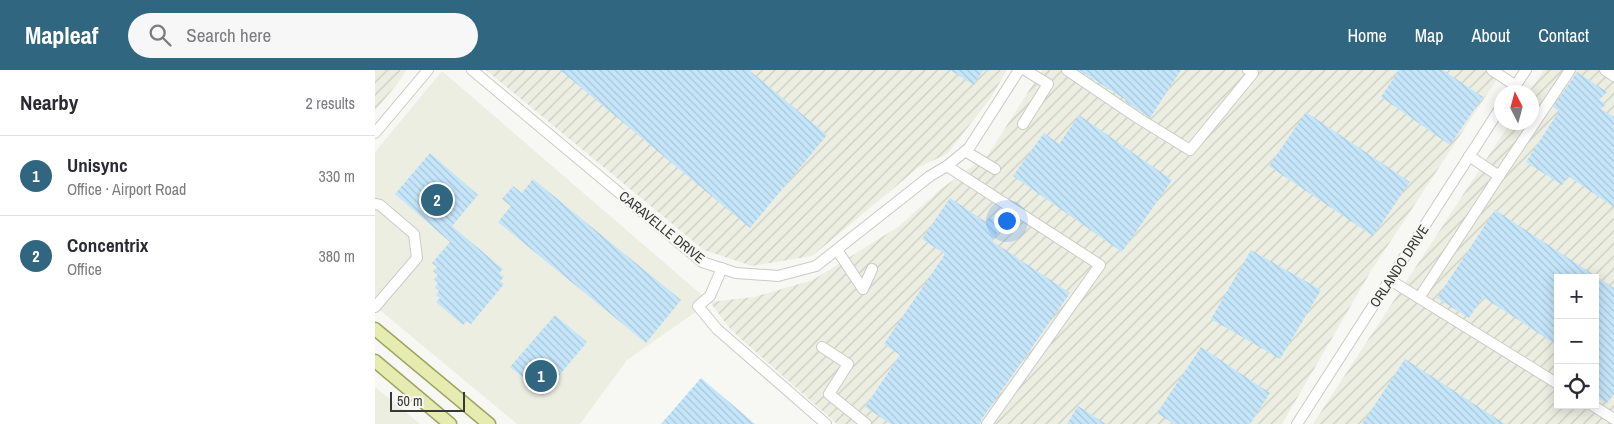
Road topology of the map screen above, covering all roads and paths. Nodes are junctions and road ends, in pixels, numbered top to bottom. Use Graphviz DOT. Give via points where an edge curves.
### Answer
graph roads {
  1 [pos="428,70"];
  2 [pos="472,70"];
  3 [pos="1019,70"];
  4 [pos="1025,70"];
  5 [pos="1067,70"];
  6 [pos="1248,70"];
  7 [pos="1492,70"];
  8 [pos="1526,70"];
  9 [pos="1570,70"];
  10 [pos="1605,70"];
  11 [pos="1614,76"];
  12 [pos="1509,85"];
  13 [pos="1517,85"];
  14 [pos="1494,118"];
  15 [pos="1023,124"];
  16 [pos="375,133"];
  17 [pos="965,151"];
  18 [pos="1469,156"];
  19 [pos="947,166"];
  20 [pos="995,168"];
  21 [pos="1499,176"];
  22 [pos="377,201"];
  23 [pos="837,250"];
  24 [pos="722,268"];
  25 [pos="872,269"];
  26 [pos="1390,280"];
  27 [pos="1419,298"];
  28 [pos="375,307"];
  29 [pos="375,329"];
  30 [pos="822,347"];
  31 [pos="375,361"];
  32 [pos="1554,382"];
  33 [pos="1598,409"];
  34 [pos="1614,419"];
  35 [pos="450,424"];
  36 [pos="489,424"];
  37 [pos="826,424"];
  38 [pos="866,424"];
  39 [pos="987,424"];
  40 [pos="1297,424"];
  1 -- 16 [label="street"];
  2 -- 24 [label="street, CARAVELLE DRIVE" via="702,262"];
  3 -- 17 [label="street, CARAVELLE DRIVE"];
  4 -- 15 [label="street" via="1048,84"];
  5 -- 6 [label="street" via="1190,150 1253,73"];
  7 -- 12 [label="street"];
  8 -- 13 [label="street"];
  9 -- 21 [label="street"];
  10 -- 11 [label="street"];
  14 -- 18 [label="street, ORLANDO DRIVE"];
  17 -- 19 [label="street, CARAVELLE DRIVE"];
  17 -- 20 [label="street"];
  18 -- 21 [label="street"];
  18 -- 26 [label="street, ORLANDO DRIVE"];
  19 -- 23 [label="street, CARAVELLE DRIVE"];
  19 -- 39 [label="street" via="1100,265"];
  21 -- 27 [label="street"];
  22 -- 28 [label="street" via="415,234 417,258"];
  23 -- 24 [label="street, CARAVELLE DRIVE" via="816,266 778,276 736,273"];
  23 -- 25 [label="street" via="863,289"];
  24 -- 37 [label="street" via="709,296 698,306 717,329"];
  26 -- 27 [label="street"];
  26 -- 40 [label="street, ORLANDO DRIVE"];
  27 -- 32 [label="street"];
  29 -- 36 [label="main road"];
  30 -- 38 [label="street" via="848,364 829,394"];
  31 -- 35 [label="main road"];
  33 -- 34 [label="street"];
}
